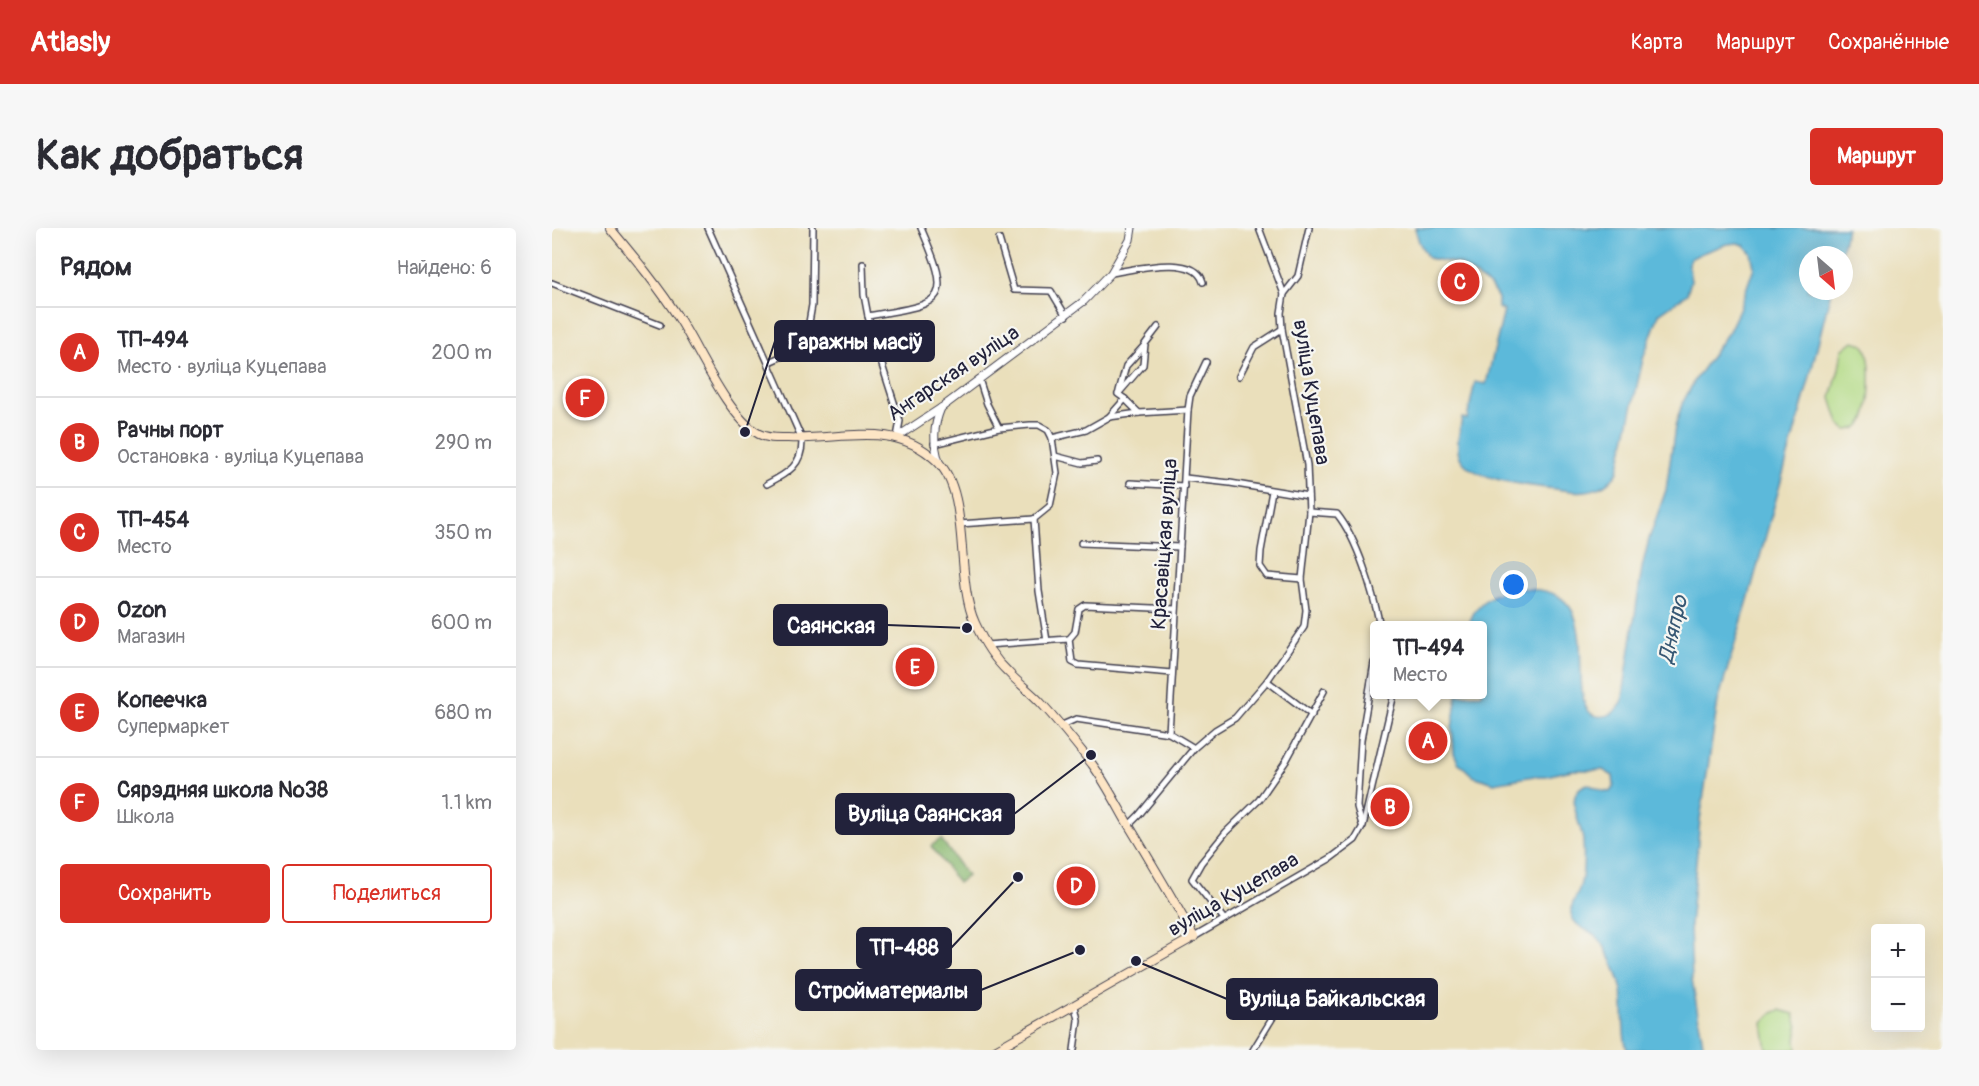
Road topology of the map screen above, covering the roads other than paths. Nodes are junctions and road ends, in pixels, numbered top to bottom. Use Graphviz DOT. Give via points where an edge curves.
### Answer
graph roads {
  1 [pos="610,228"];
  2 [pos="708,228"];
  3 [pos="813,228"];
  4 [pos="921,228"];
  5 [pos="1132,228"];
  6 [pos="1259,228"];
  7 [pos="1310,228"];
  8 [pos="999,239"];
  9 [pos="863,264"];
  10 [pos="1111,273"];
  11 [pos="1203,282"];
  12 [pos="552,283"];
  13 [pos="1284,294"];
  14 [pos="868,316"];
  15 [pos="1066,316"];
  16 [pos="660,325"];
  17 [pos="1158,327"];
  18 [pos="1281,328"];
  19 [pos="874,340"];
  20 [pos="1145,344"];
  21 [pos="805,346"];
  22 [pos="769,362"];
  23 [pos="1206,362"];
  24 [pos="1239,376"];
  25 [pos="980,379"];
  26 [pos="1118,394"];
  27 [pos="1125,399"];
  28 [pos="941,408"];
  29 [pos="1188,410"];
  30 [pos="1140,413"];
  31 [pos="1109,417"];
  32 [pos="999,428"];
  33 [pos="897,437"];
  34 [pos="1052,438"];
  35 [pos="802,439"];
  36 [pos="934,444"];
  37 [pos="1055,456"];
  38 [pos="1097,461"];
  39 [pos="939,462"];
  40 [pos="1185,478"];
  41 [pos="1130,483"];
  42 [pos="767,484"];
  43 [pos="1184,486"];
  44 [pos="1272,491"];
  45 [pos="1308,496"];
  46 [pos="1309,512"];
  47 [pos="1034,519"];
  48 [pos="959,524"];
  49 [pos="1081,543"];
  50 [pos="1180,547"];
  51 [pos="1302,579"];
  52 [pos="1176,609"];
  53 [pos="1379,621"];
  54 [pos="1069,639"];
  55 [pos="1047,641"];
  56 [pos="986,645"];
  57 [pos="1172,673"];
  58 [pos="1267,681"];
  59 [pos="1370,687"];
  60 [pos="1324,691"];
  61 [pos="1393,699"];
  62 [pos="1311,715"];
  63 [pos="1060,726"];
  64 [pos="1169,733"];
  65 [pos="1194,748"];
  66 [pos="1129,825"];
  67 [pos="1363,826"];
  68 [pos="1224,919"];
  69 [pos="1194,937"];
  70 [pos="1286,996"];
  71 [pos="1075,1006"];
  72 [pos="996,1050"];
  73 [pos="1074,1050"];
  74 [pos="1253,1050"];
  1 -- 35 [label="main road, Ангарская вуліца" via="654,281 745,423 766,437"];
  2 -- 22 [label="street"];
  3 -- 21 [label="street" via="812,305"];
  4 -- 14 [label="street" via="938,273 938,294 920,306"];
  5 -- 10 [label="street, Ангарская вуліца" via="1130,240"];
  6 -- 13 [label="street"];
  7 -- 13 [label="street" via="1298,276"];
  8 -- 15 [label="street" via="1014,290 1051,291"];
  9 -- 14 [label="street"];
  10 -- 11 [label="street" via="1173,264 1196,271"];
  10 -- 15 [label="street, Ангарская вуліца"];
  12 -- 16 [label="street"];
  13 -- 18 [label="street, вуліца Куцепава"];
  14 -- 19 [label="street"];
  15 -- 25 [label="street, Ангарская вуліца"];
  17 -- 20 [label="street"];
  18 -- 24 [label="street" via="1254,347"];
  18 -- 45 [label="street, вуліца Куцепава" via="1307,465"];
  19 -- 21 [label="street"];
  19 -- 33 [label="street" via="900,421"];
  20 -- 26 [label="street" via="1126,366"];
  20 -- 26 [label="street" via="1143,365"];
  21 -- 22 [label="street"];
  22 -- 35 [label="street"];
  23 -- 29 [label="street, Красавіцкая вуліца" via="1190,396"];
  25 -- 28 [label="street, Ангарская вуліца"];
  25 -- 32 [label="street"];
  26 -- 27 [label="street"];
  27 -- 30 [label="street"];
  27 -- 31 [label="street"];
  28 -- 33 [label="street, Ангарская вуліца"];
  28 -- 36 [label="street" via="934,424"];
  29 -- 30 [label="street"];
  29 -- 40 [label="street, Красавіцкая вуліца"];
  30 -- 31 [label="street"];
  31 -- 34 [label="street" via="1086,430"];
  32 -- 34 [label="street" via="1039,426 1048,430"];
  32 -- 36 [label="street"];
  33 -- 35 [label="main road, Ангарская вуліца" via="873,434"];
  33 -- 39 [label="main road" via="921,447"];
  34 -- 37 [label="street"];
  35 -- 42 [label="street" via="803,452 790,471"];
  36 -- 39 [label="street"];
  37 -- 38 [label="street" via="1082,463"];
  37 -- 47 [label="street" via="1057,472 1050,506"];
  39 -- 48 [label="main road" via="952,485"];
  40 -- 43 [label="street, Красавіцкая вуліца"];
  40 -- 44 [label="street"];
  41 -- 43 [label="street"];
  43 -- 50 [label="street, Красавіцкая вуліца"];
  44 -- 45 [label="street"];
  44 -- 51 [label="street" via="1260,566 1267,576"];
  45 -- 46 [label="street, вуліца Куцепава"];
  46 -- 51 [label="street, вуліца Куцепава"];
  46 -- 53 [label="street" via="1337,514 1348,528"];
  47 -- 48 [label="street"];
  47 -- 55 [label="street"];
  48 -- 56 [label="main road" via="970,609"];
  49 -- 50 [label="street"];
  50 -- 52 [label="street, Красавіцкая вуліца"];
  51 -- 58 [label="street, вуліца Куцепава" via="1304,627"];
  52 -- 54 [label="street" via="1084,605"];
  52 -- 57 [label="street, Красавіцкая вуліца"];
  54 -- 55 [label="street"];
  54 -- 57 [label="street" via="1072,662 1078,665"];
  55 -- 56 [label="street"];
  56 -- 63 [label="main road"];
  57 -- 64 [label="street, Красавіцкая вуліца"];
  58 -- 62 [label="street"];
  58 -- 65 [label="street, вуліца Куцепава" via="1235,718"];
  59 -- 67 [label="street" via="1361,740 1357,807"];
  60 -- 62 [label="street"];
  61 -- 67 [label="street, вуліца Куцепава"];
  62 -- 68 [label="street" via="1259,800 1220,840 1192,879"];
  63 -- 64 [label="street" via="1076,719"];
  63 -- 66 [label="main road" via="1093,766"];
  64 -- 65 [label="street"];
  65 -- 66 [label="street, вуліца Куцепава"];
  66 -- 69 [label="main road"];
  67 -- 68 [label="street, вуліца Куцепава" via="1340,853"];
  68 -- 69 [label="street, вуліца Куцепава"];
  69 -- 71 [label="main road, вуліца Куцепава"];
  70 -- 74 [label="street"];
  71 -- 72 [label="main road, вуліца Куцепава"];
  71 -- 73 [label="street" via="1078,1020"];
}
